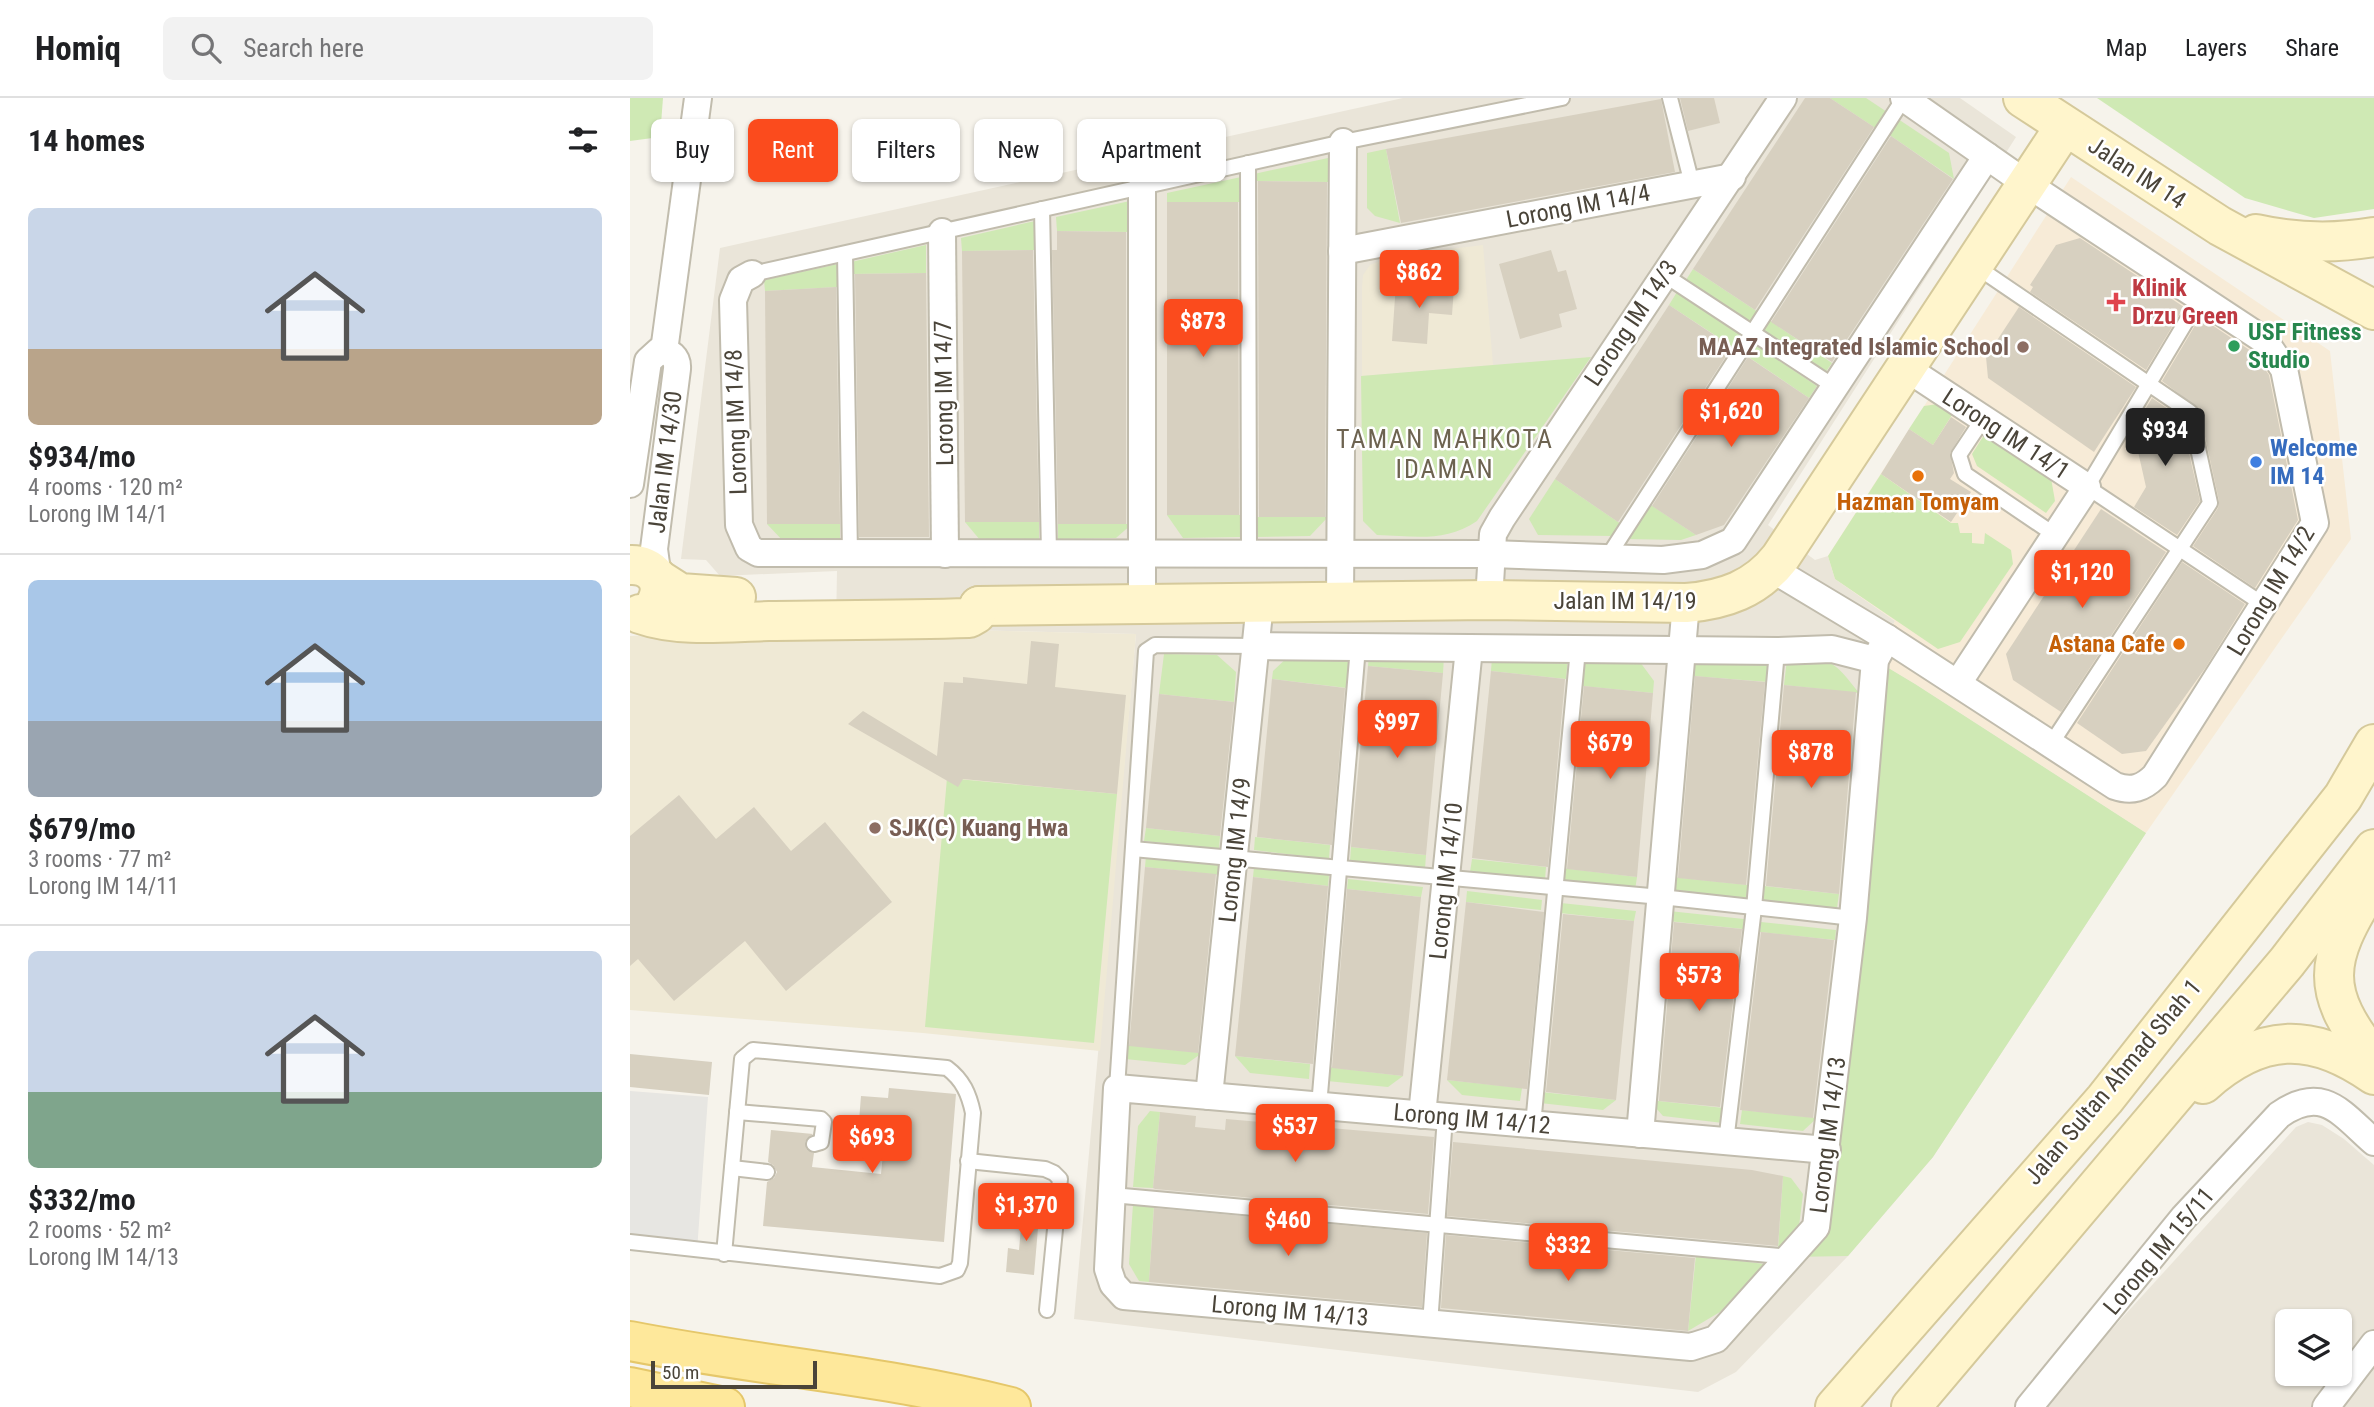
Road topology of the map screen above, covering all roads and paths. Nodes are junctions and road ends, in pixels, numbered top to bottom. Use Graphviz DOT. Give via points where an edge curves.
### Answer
graph roads {
  1 [pos="698,98"];
  2 [pos="1562,98"];
  3 [pos="1670,98"];
  4 [pos="1783,98"];
  5 [pos="1904,98"];
  6 [pos="2023,98"];
  7 [pos="2065,126"];
  8 [pos="1343,142"];
  9 [pos="1987,156"];
  10 [pos="1248,163"];
  11 [pos="1732,177"];
  12 [pos="1692,184"];
  13 [pos="2026,184"];
  14 [pos="1142,187"];
  15 [pos="1042,209"];
  16 [pos="2220,226"];
  17 [pos="942,232"];
  18 [pos="2374,237"];
  19 [pos="2254,244"];
  20 [pos="1342,251"];
  21 [pos="845,254"];
  22 [pos="1973,265"];
  23 [pos="2374,265"];
  24 [pos="752,274"];
  25 [pos="1663,274"];
  26 [pos="2200,300"];
  27 [pos="2374,310"];
  28 [pos="1753,333"];
  29 [pos="664,351"];
  30 [pos="1906,368"];
  31 [pos="2149,384"];
  32 [pos="1835,387"];
  33 [pos="1983,419"];
  34 [pos="630,484"];
  35 [pos="2087,487"];
  36 [pos="2055,535"];
  37 [pos="2179,549"];
  38 [pos="850,554"];
  39 [pos="945,554"];
  40 [pos="1049,554"];
  41 [pos="1142,554"];
  42 [pos="1249,554"];
  43 [pos="1340,554"];
  44 [pos="1491,554"];
  45 [pos="776,555"];
  46 [pos="1607,558"];
  47 [pos="1772,569"];
  48 [pos="644,572"];
  49 [pos="1489,600"];
  50 [pos="1340,603"];
  51 [pos="1686,603"];
  52 [pos="1261,604"];
  53 [pos="1142,605"];
  54 [pos="2264,605"];
  55 [pos="979,606"];
  56 [pos="633,614"];
  57 [pos="1256,646"];
  58 [pos="1358,647"];
  59 [pos="1469,648"];
  60 [pos="1578,649"];
  61 [pos="1881,649"];
  62 [pos="1682,650"];
  63 [pos="1777,652"];
  64 [pos="1958,683"];
  65 [pos="2051,744"];
  66 [pos="2374,744"];
  67 [pos="1133,849"];
  68 [pos="2374,849"];
  69 [pos="1234,858"];
  70 [pos="1339,868"];
  71 [pos="1446,878"];
  72 [pos="2374,881"];
  73 [pos="1556,888"];
  74 [pos="1661,897"];
  75 [pos="1754,908"];
  76 [pos="1853,918"];
  77 [pos="2374,1059"];
  78 [pos="2374,1075"];
  79 [pos="1117,1087"];
  80 [pos="1209,1096"];
  81 [pos="1319,1106"];
  82 [pos="737,1112"];
  83 [pos="1433,1116"];
  84 [pos="1533,1125"];
  85 [pos="1640,1134"];
  86 [pos="1726,1142"];
  87 [pos="2374,1142"];
  88 [pos="814,1144"];
  89 [pos="1827,1150"];
  90 [pos="2128,1152"];
  91 [pos="968,1161"];
  92 [pos="732,1168"];
  93 [pos="767,1172"];
  94 [pos="1112,1195"];
  95 [pos="1437,1223"];
  96 [pos="630,1242"];
  97 [pos="724,1254"];
  98 [pos="1791,1257"];
  99 [pos="1048,1310"];
  100 [pos="1430,1324"];
  101 [pos="630,1341"];
  102 [pos="2374,1344"];
  103 [pos="630,1387"];
  104 [pos="725,1407"];
  105 [pos="1011,1407"];
  106 [pos="1835,1407"];
  107 [pos="1912,1407"];
  108 [pos="2029,1407"];
  109 [pos="2326,1407"];
  1 -- 29 [label="street, Jalan IM 14/30"];
  2 -- 8 [label="lane"];
  3 -- 12 [label="lane"];
  4 -- 11 [label="street, Lorong IM 14/3"];
  5 -- 9 [label="street, Lorong IM 14/2"];
  5 -- 28 [label="lane"];
  6 -- 7 [label="street, Jalan IM 14"];
  7 -- 13 [label="street, Jalan IM 14/19"];
  7 -- 16 [label="street, Jalan IM 14"];
  8 -- 10 [label="lane"];
  8 -- 20 [label="street"];
  9 -- 13 [label="street, Lorong IM 14/2"];
  9 -- 32 [label="street, Jalan IM 14/19"];
  10 -- 14 [label="lane"];
  10 -- 42 [label="lane"];
  11 -- 12 [label="street, Lorong IM 14/4"];
  11 -- 25 [label="street, Lorong IM 14/3"];
  12 -- 20 [label="street, Lorong IM 14/4"];
  13 -- 22 [label="street, Jalan IM 14/19"];
  13 -- 26 [label="street, Lorong IM 14/2"];
  14 -- 15 [label="lane"];
  14 -- 41 [label="street"];
  15 -- 17 [label="lane"];
  15 -- 40 [label="lane"];
  16 -- 18 [label="street" via="2302,242 2340,243"];
  16 -- 19 [label="street, Jalan IM 14"];
  17 -- 21 [label="lane"];
  17 -- 39 [label="street, Lorong IM 14/7"];
  19 -- 23 [label="street, Jalan IM 14"];
  19 -- 27 [label="street, Jalan IM 14"];
  20 -- 43 [label="street"];
  21 -- 24 [label="lane"];
  21 -- 38 [label="lane"];
  22 -- 30 [label="street, Jalan IM 14/19"];
  22 -- 31 [label="lane"];
  24 -- 45 [label="street, Lorong IM 14/8" via="741,280 733,300 739,525 750,548"];
  25 -- 28 [label="lane"];
  25 -- 44 [label="street, Lorong IM 14/3" via="1510,504 1493,534"];
  26 -- 31 [label="lane"];
  26 -- 54 [label="street, Lorong IM 14/2" via="2264,340 2284,369 2315,513 2311,532"];
  28 -- 32 [label="lane"];
  28 -- 46 [label="lane"];
  29 -- 34 [label="street, Jalan IM 14/30" via="648,360"];
  29 -- 48 [label="street, Jalan IM 14/30" via="673,355 677,364 654,549"];
  30 -- 33 [label="street, Lorong IM 14/1"];
  30 -- 47 [label="street, Jalan IM 14/19"];
  31 -- 35 [label="lane"];
  31 -- 37 [label="lane" via="2190,412 2210,503"];
  32 -- 46 [label="street, Jalan IM 14/19" via="1733,541 1702,555 1663,560"];
  33 -- 35 [label="street, Lorong IM 14/1"];
  33 -- 36 [label="lane" via="1959,456 1965,474"];
  35 -- 36 [label="street, Lorong IM 14/1"];
  35 -- 37 [label="lane"];
  36 -- 64 [label="street, Lorong IM 14/1"];
  37 -- 54 [label="lane"];
  37 -- 65 [label="lane"];
  38 -- 39 [label="street, Jalan IM 14/19"];
  38 -- 45 [label="street, Jalan IM 14/19"];
  39 -- 40 [label="street, Jalan IM 14/19"];
  40 -- 41 [label="street, Jalan IM 14/19"];
  41 -- 42 [label="street, Jalan IM 14/19"];
  41 -- 53 [label="street"];
  42 -- 43 [label="street, Jalan IM 14/19"];
  43 -- 44 [label="street, Jalan IM 14/19"];
  43 -- 50 [label="street"];
  44 -- 46 [label="street, Jalan IM 14/19"];
  44 -- 49 [label="street, Lorong IM 14/3"];
  47 -- 51 [label="street, Jalan IM 14/19" via="1724,598"];
  47 -- 61 [label="street"];
  48 -- 55 [label="street" via="672,591 691,596 966,593 977,599"];
  48 -- 56 [label="street" via="660,597 649,610"];
  49 -- 50 [label="street, Jalan IM 14/19"];
  49 -- 51 [label="street, Jalan IM 14/19"];
  50 -- 52 [label="street, Jalan IM 14/19"];
  51 -- 62 [label="street"];
  52 -- 53 [label="street, Jalan IM 14/19"];
  52 -- 57 [label="street, Lorong IM 14/9"];
  53 -- 55 [label="street, Jalan IM 14/19"];
  54 -- 65 [label="street, Lorong IM 14/2" via="2146,785 2125,790 2115,786"];
  55 -- 56 [label="street" via="969,618 722,630"];
  57 -- 58 [label="street"];
  57 -- 67 [label="lane" via="1155,645 1146,651"];
  57 -- 69 [label="street, Lorong IM 14/9"];
  58 -- 59 [label="street"];
  58 -- 70 [label="lane"];
  59 -- 60 [label="street"];
  59 -- 71 [label="street, Lorong IM 14/10"];
  60 -- 62 [label="street"];
  60 -- 73 [label="lane"];
  61 -- 63 [label="street"];
  61 -- 64 [label="street"];
  61 -- 76 [label="street, Lorong IM 14/13"];
  62 -- 63 [label="street"];
  62 -- 74 [label="street"];
  63 -- 75 [label="lane"];
  64 -- 65 [label="street"];
  66 -- 106 [label="street, Jalan Sultan Ahmad Shah 1" via="2343,797 2105,1099"];
  67 -- 69 [label="lane"];
  67 -- 79 [label="lane"];
  68 -- 90 [label="street" via="2287,962"];
  69 -- 70 [label="lane"];
  69 -- 80 [label="street, Lorong IM 14/9"];
  70 -- 71 [label="lane"];
  70 -- 81 [label="lane"];
  71 -- 73 [label="lane"];
  71 -- 83 [label="street, Lorong IM 14/10"];
  72 -- 77 [label="street" via="2345,929 2334,967 2345,1021"];
  73 -- 74 [label="lane"];
  73 -- 84 [label="lane"];
  74 -- 75 [label="lane"];
  74 -- 85 [label="street"];
  75 -- 76 [label="lane"];
  75 -- 86 [label="lane"];
  76 -- 89 [label="street, Lorong IM 14/13"];
  78 -- 90 [label="street" via="2329,1051 2303,1044 2259,1048 2226,1063"];
  79 -- 80 [label="street, Lorong IM 14/12"];
  79 -- 94 [label="street"];
  80 -- 81 [label="street, Lorong IM 14/12"];
  81 -- 83 [label="street, Lorong IM 14/12"];
  82 -- 88 [label="lane" via="821,1119 821,1142"];
  82 -- 91 [label="lane" via="742,1059 752,1050 947,1068 970,1095 973,1113"];
  82 -- 92 [label="lane"];
  83 -- 84 [label="street, Lorong IM 14/12"];
  83 -- 95 [label="lane"];
  84 -- 85 [label="street, Lorong IM 14/12"];
  85 -- 86 [label="street, Lorong IM 14/12"];
  86 -- 89 [label="street, Lorong IM 14/12"];
  87 -- 108 [label="street, Lorong IM 15/11" via="2333,1106 2318,1100 2296,1103 2279,1115 2184,1217"];
  89 -- 98 [label="street, Lorong IM 14/13" via="1816,1227"];
  90 -- 107 [label="street"];
  91 -- 97 [label="lane" via="960,1263 948,1274"];
  91 -- 99 [label="lane" via="1045,1169 1060,1180"];
  92 -- 93 [label="lane"];
  92 -- 97 [label="lane"];
  94 -- 95 [label="lane"];
  94 -- 100 [label="street, Lorong IM 14/13" via="1108,1269 1124,1296"];
  95 -- 98 [label="lane"];
  95 -- 100 [label="lane"];
  96 -- 97 [label="lane"];
  98 -- 100 [label="street, Lorong IM 14/13" via="1716,1339 1691,1348"];
  101 -- 105 [label="main road" via="890,1381"];
  102 -- 109 [label="street"];
  103 -- 104 [label="main road"];
}
